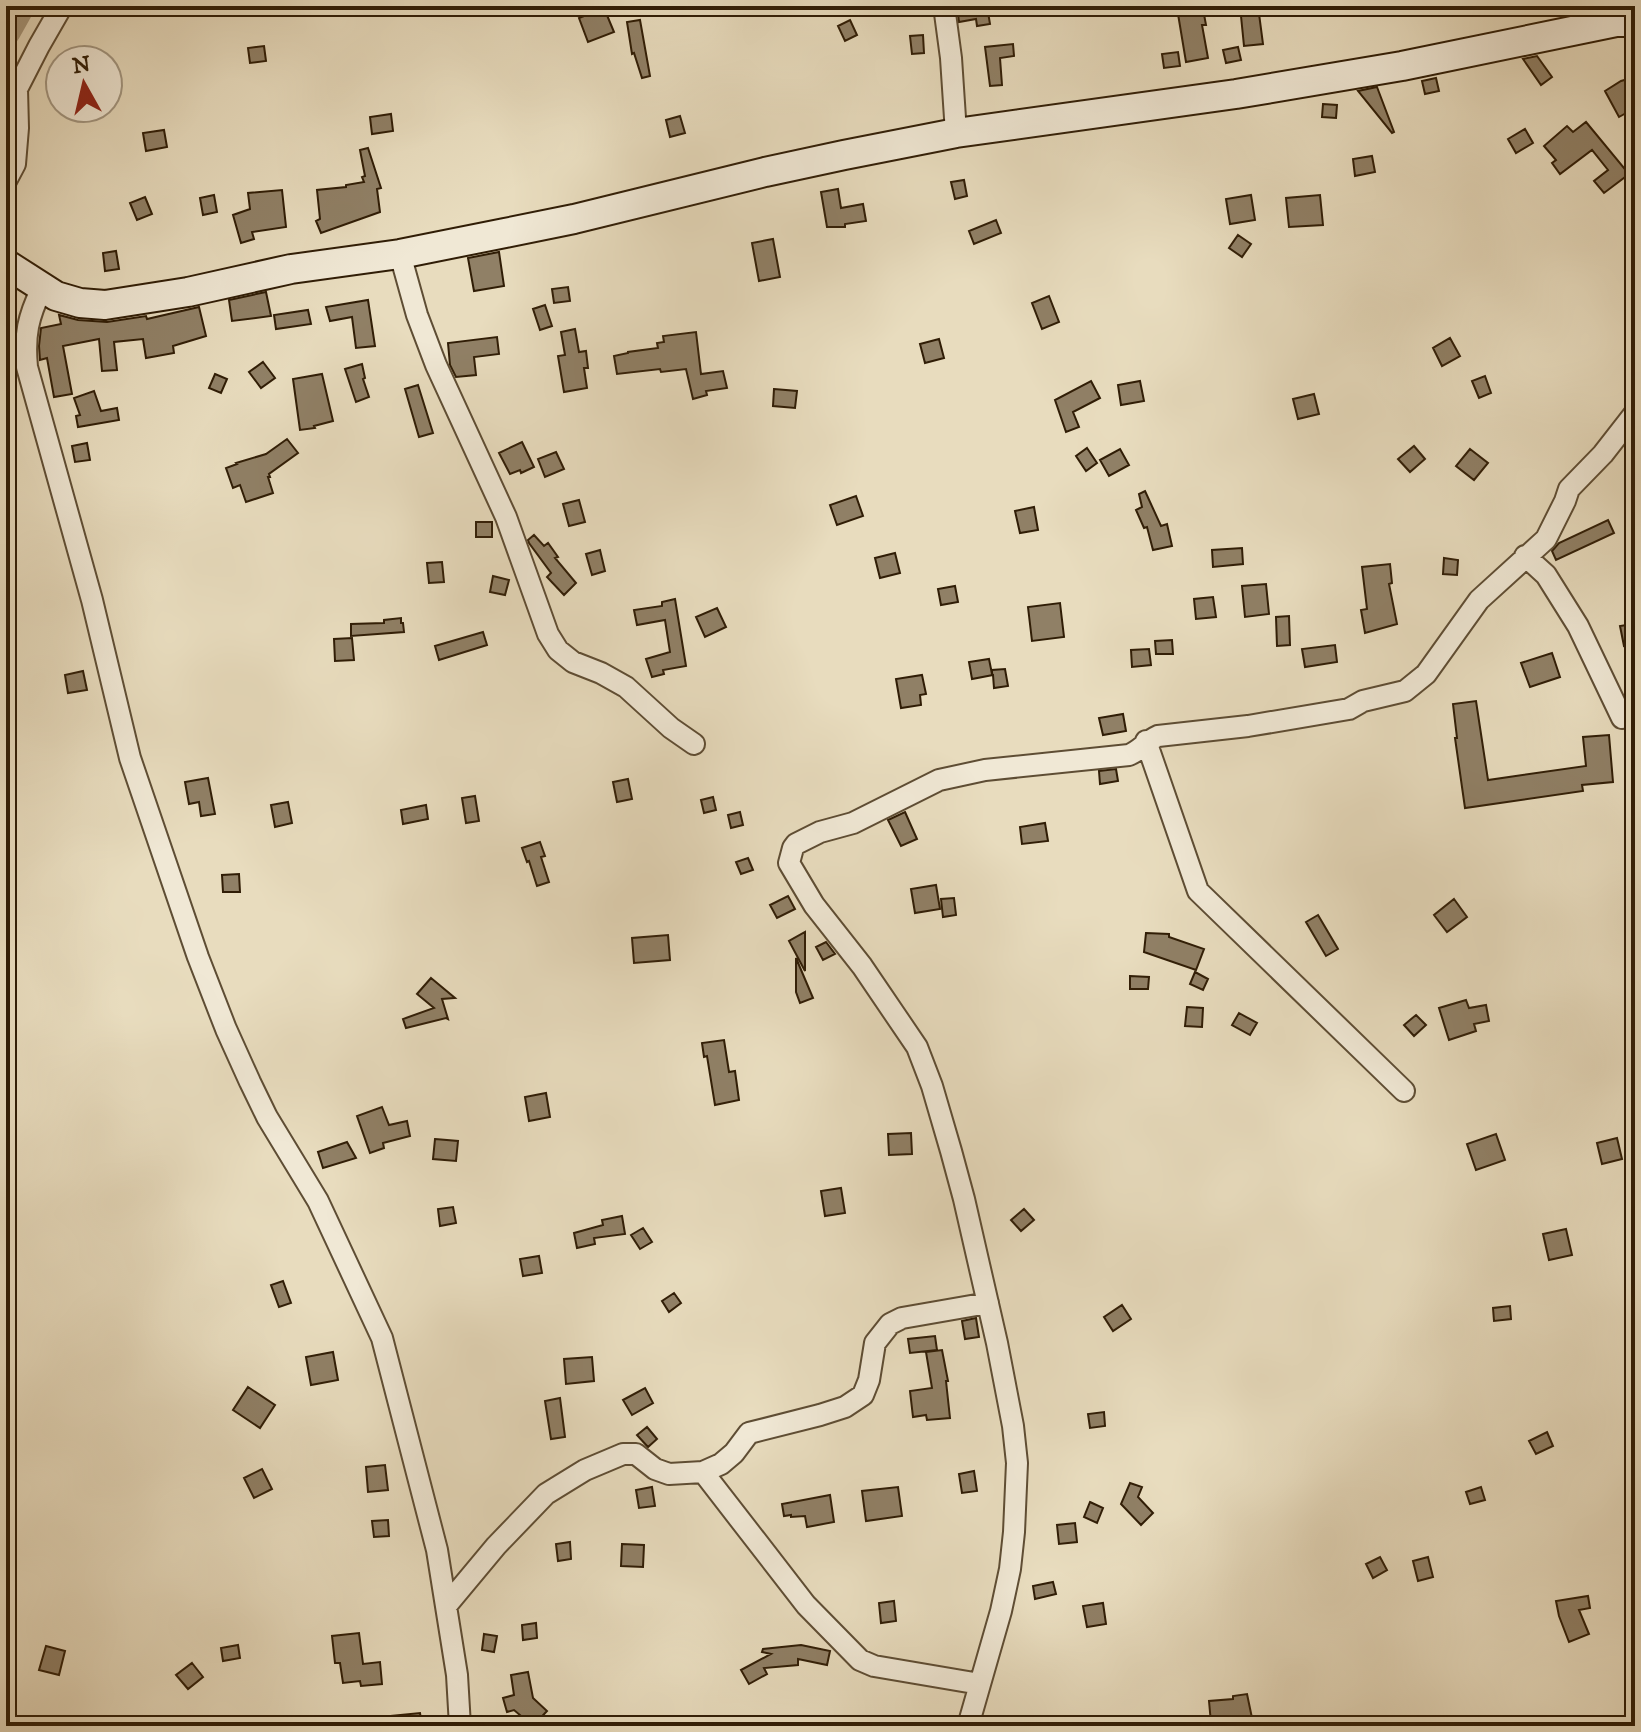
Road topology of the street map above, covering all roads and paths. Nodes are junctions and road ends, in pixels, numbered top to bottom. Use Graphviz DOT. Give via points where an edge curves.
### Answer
graph roads {
  1 [pos="62,6"];
  2 [pos="944,6"];
  3 [pos="1618,17"];
  4 [pos="956,133"];
  5 [pos="6,181"];
  6 [pos="400,254"];
  7 [pos="6,264"];
  8 [pos="42,288"];
  9 [pos="1635,413"];
  10 [pos="1525,556"];
  11 [pos="1622,718"];
  12 [pos="1146,741"];
  13 [pos="694,744"];
  14 [pos="1404,1091"];
  15 [pos="988,1303"];
  16 [pos="703,1472"];
  17 [pos="446,1606"];
  18 [pos="980,1684"];
  19 [pos="460,1726"];
  20 [pos="968,1726"];
  1 -- 5 [label="street" via="17,89 15,164"];
  2 -- 4 [label="street"];
  3 -- 4 [label="main road" via="1402,66"];
  4 -- 6 [label="main road"];
  6 -- 8 [label="main road" via="105,305 68,300"];
  6 -- 13 [label="street" via="436,365 506,517 548,634 573,662 626,687"];
  7 -- 8 [label="main road"];
  8 -- 17 [label="street" via="27,324 27,367 130,758 226,1029 267,1117 318,1201 382,1338 437,1550"];
  9 -- 10 [label="street" via="1569,489 1546,539"];
  10 -- 11 [label="street" via="1546,575 1578,626"];
  10 -- 12 [label="street" via="1479,600 1426,674 1405,691 1349,709"];
  12 -- 14 [label="street" via="1198,891"];
  12 -- 15 [label="street" via="1129,755 939,780 793,848 789,863 814,905 917,1047 951,1151"];
  15 -- 16 [label="street" via="890,1324 875,1343 863,1395 845,1407 749,1433 734,1453"];
  15 -- 18 [label="street" via="1017,1463 1010,1569"];
  16 -- 17 [label="street" via="669,1474 636,1454 585,1470 546,1494"];
  16 -- 18 [label="street" via="806,1605 860,1660"];
  17 -- 19 [label="street"];
  18 -- 20 [label="street"];
}
